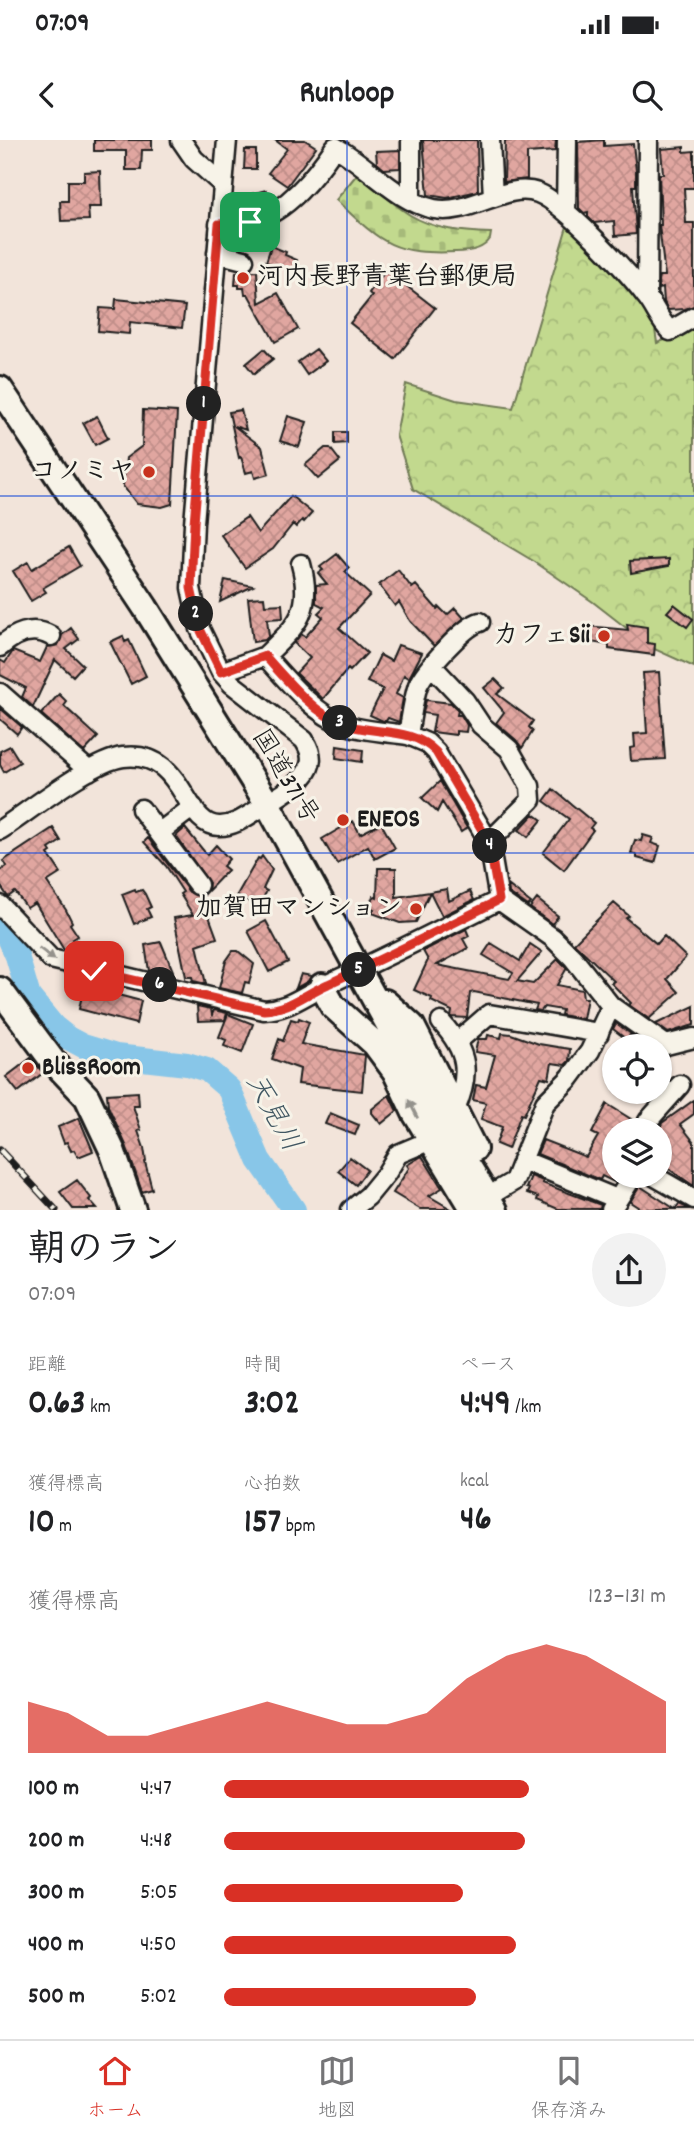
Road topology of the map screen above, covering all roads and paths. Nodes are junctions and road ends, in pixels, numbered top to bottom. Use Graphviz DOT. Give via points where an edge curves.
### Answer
graph roads {
  1 [pos="181,140"];
  2 [pos="227,140"];
  3 [pos="411,140"];
  4 [pos="490,140"];
  5 [pos="567,140"];
  6 [pos="648,140"];
  7 [pos="334,143"];
  8 [pos="223,185"];
  9 [pos="493,197"];
  10 [pos="411,200"];
  11 [pos="566,212"];
  12 [pos="219,224"];
  13 [pos="217,253"];
  14 [pos="244,260"];
  15 [pos="648,298"];
  16 [pos="694,317"];
  17 [pos="0,388"];
  18 [pos="301,565"];
  19 [pos="480,622"];
  20 [pos="51,636"];
  21 [pos="0,647"];
  22 [pos="265,656"];
  23 [pos="432,666"];
  24 [pos="221,672"];
  25 [pos="0,693"];
  26 [pos="408,735"];
  27 [pos="89,771"];
  28 [pos="267,803"];
  29 [pos="193,807"];
  30 [pos="141,809"];
  31 [pos="0,830"];
  32 [pos="160,832"];
  33 [pos="489,842"];
  34 [pos="198,885"];
  35 [pos="499,900"];
  36 [pos="0,905"];
  37 [pos="365,980"];
  38 [pos="323,986"];
  39 [pos="0,990"];
  40 [pos="611,1006"];
  41 [pos="441,1022"];
  42 [pos="599,1033"];
  43 [pos="694,1038"];
  44 [pos="458,1041"];
  45 [pos="680,1085"];
  46 [pos="455,1110"];
  47 [pos="651,1118"];
  48 [pos="431,1140"];
  49 [pos="522,1160"];
  50 [pos="672,1186"];
  51 [pos="625,1188"];
  52 [pos="694,1199"];
  53 [pos="502,1203"];
  54 [pos="614,1204"];
  55 [pos="133,1209"];
  56 [pos="351,1209"];
  57 [pos="474,1209"];
  1 -- 8 [label="street"];
  2 -- 8 [label="street"];
  3 -- 10 [label="street"];
  4 -- 9 [label="street"];
  5 -- 11 [label="street"];
  6 -- 15 [label="street"];
  7 -- 10 [label="street"];
  7 -- 12 [label="street" via="273,214 250,222"];
  8 -- 12 [label="street"];
  9 -- 10 [label="street" via="453,209 436,209"];
  9 -- 11 [label="street" via="537,193"];
  11 -- 15 [label="street"];
  12 -- 13 [label="street"];
  13 -- 14 [label="street"];
  13 -- 24 [label="street" via="191,588 200,629"];
  15 -- 16 [label="street" via="670,331"];
  17 -- 28 [label="highway, 国道371号"];
  18 -- 22 [label="street" via="302,615"];
  19 -- 23 [label="street" via="472,624"];
  20 -- 21 [label="street" via="43,631 25,632"];
  22 -- 24 [label="street"];
  22 -- 26 [label="street" via="300,694 342,724"];
  23 -- 26 [label="street" via="419,683"];
  23 -- 33 [label="street" via="481,725 509,750 530,786 531,800"];
  24 -- 28 [label="street" via="304,740 310,750 309,771 297,785"];
  25 -- 27 [label="street"];
  26 -- 33 [label="street" via="436,752"];
  27 -- 29 [label="street" via="124,757 142,758 167,769"];
  27 -- 31 [label="street"];
  28 -- 29 [label="street" via="242,820 218,826 203,821"];
  28 -- 37 [label="highway, 国道371号"];
  29 -- 32 [label="street"];
  30 -- 32 [label="street"];
  32 -- 34 [label="street"];
  33 -- 35 [label="street"];
  35 -- 37 [label="street"];
  35 -- 40 [label="street" via="553,938"];
  36 -- 38 [label="street, one-way" via="44,954 75,966 264,1010 293,1004"];
  37 -- 38 [label="street"];
  37 -- 46 [label="highway" via="412,1026"];
  37 -- 53 [label="highway, 国道371号" via="448,1133"];
  48 -- 38 [label="highway, one-way" via="395,1071 375,1044 333,1006"];
  39 -- 55 [label="highway" via="52,1060 87,1097"];
  40 -- 42 [label="street"];
  40 -- 43 [label="street" via="666,1045"];
  41 -- 44 [label="street"];
  42 -- 44 [label="street" via="489,1014"];
  42 -- 49 [label="street" via="570,1079 545,1103"];
  44 -- 46 [label="street" via="465,1067"];
  45 -- 47 [label="street"];
  46 -- 53 [label="highway"];
  48 -- 56 [label="street" via="398,1153 368,1196"];
  48 -- 57 [label="highway"];
  49 -- 53 [label="street"];
  49 -- 54 [label="street"];
  50 -- 52 [label="street"];
  51 -- 54 [label="street"];
}
